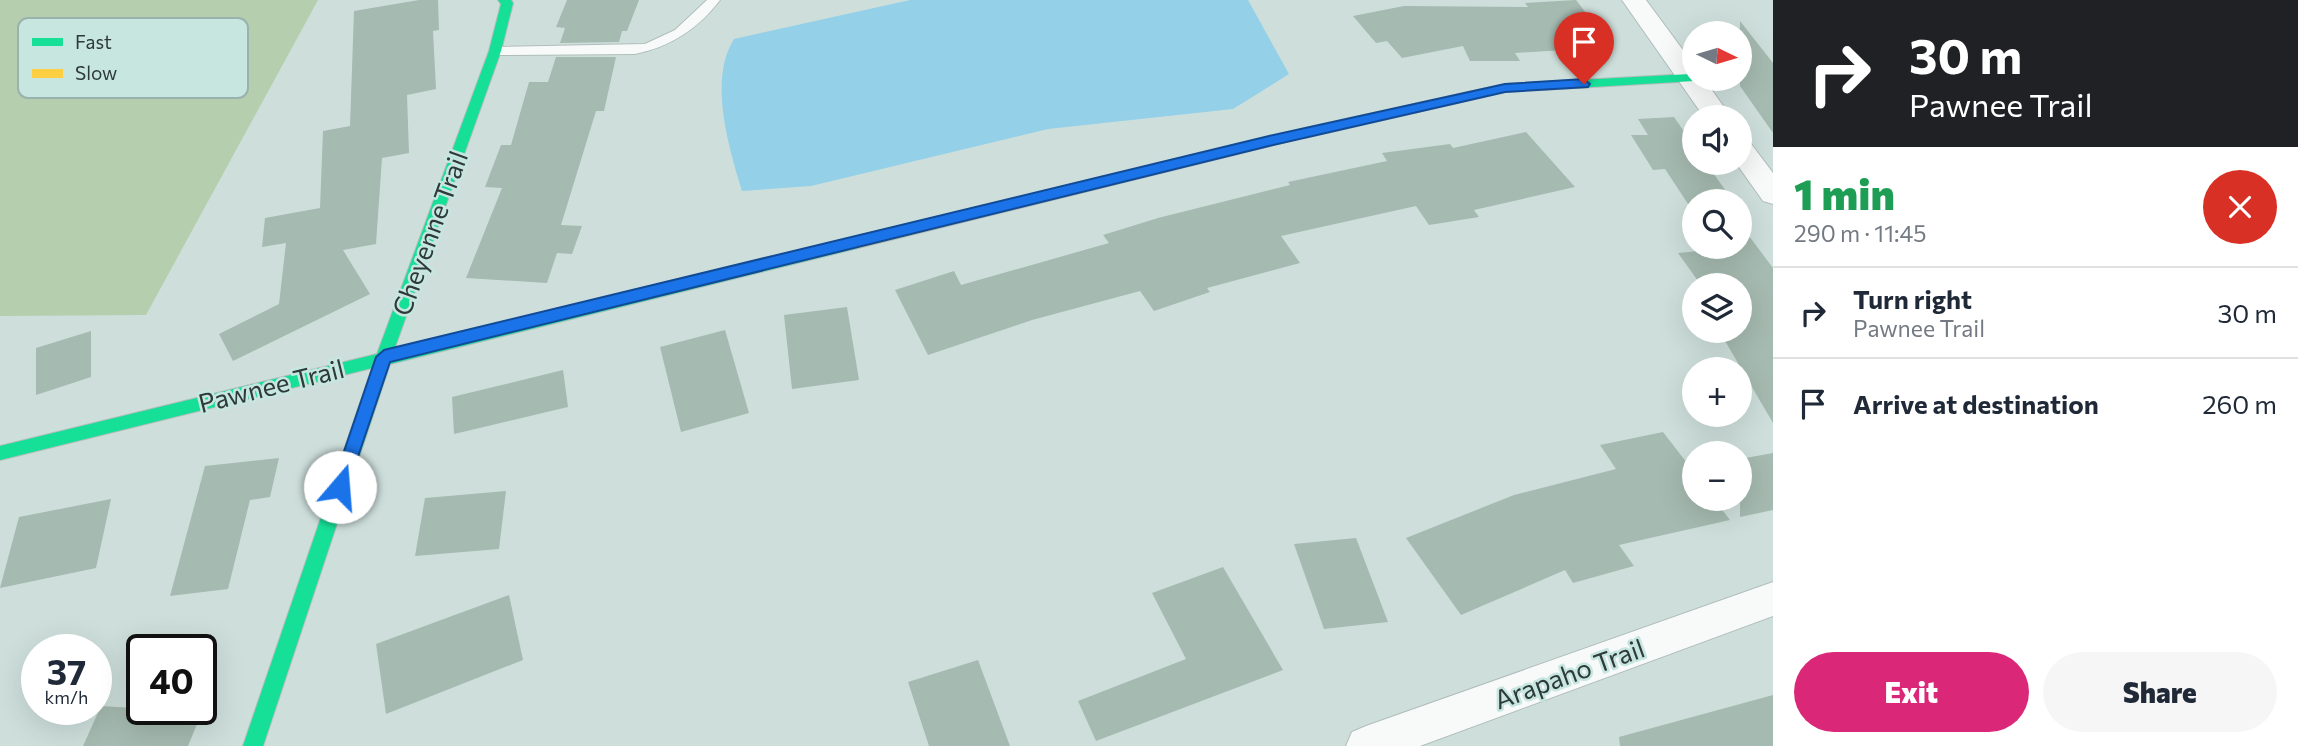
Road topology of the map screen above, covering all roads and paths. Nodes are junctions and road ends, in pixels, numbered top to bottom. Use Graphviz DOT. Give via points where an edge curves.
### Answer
graph roads {
  1 [pos="504,0"];
  2 [pos="714,0"];
  3 [pos="1634,0"];
  4 [pos="495,51"];
  5 [pos="1682,67"];
  6 [pos="1682,78"];
  7 [pos="1752,165"];
  8 [pos="1773,194"];
  9 [pos="384,357"];
  10 [pos="0,453"];
  11 [pos="1773,599"];
  12 [pos="253,746"];
  13 [pos="1366,746"];
  1 -- 4 [label="street, Cheyenne Trail"];
  2 -- 4 [label="lane" via="681,32 655,47"];
  3 -- 5 [label="street"];
  4 -- 9 [label="street, Cheyenne Trail"];
  6 -- 9 [label="street, Pawnee Trail" via="1505,88 1229,150"];
  7 -- 8 [label="street"];
  9 -- 10 [label="street, Pawnee Trail"];
  9 -- 12 [label="street, Cheyenne Trail"];
  11 -- 13 [label="street, Arapaho Trail"];
}
